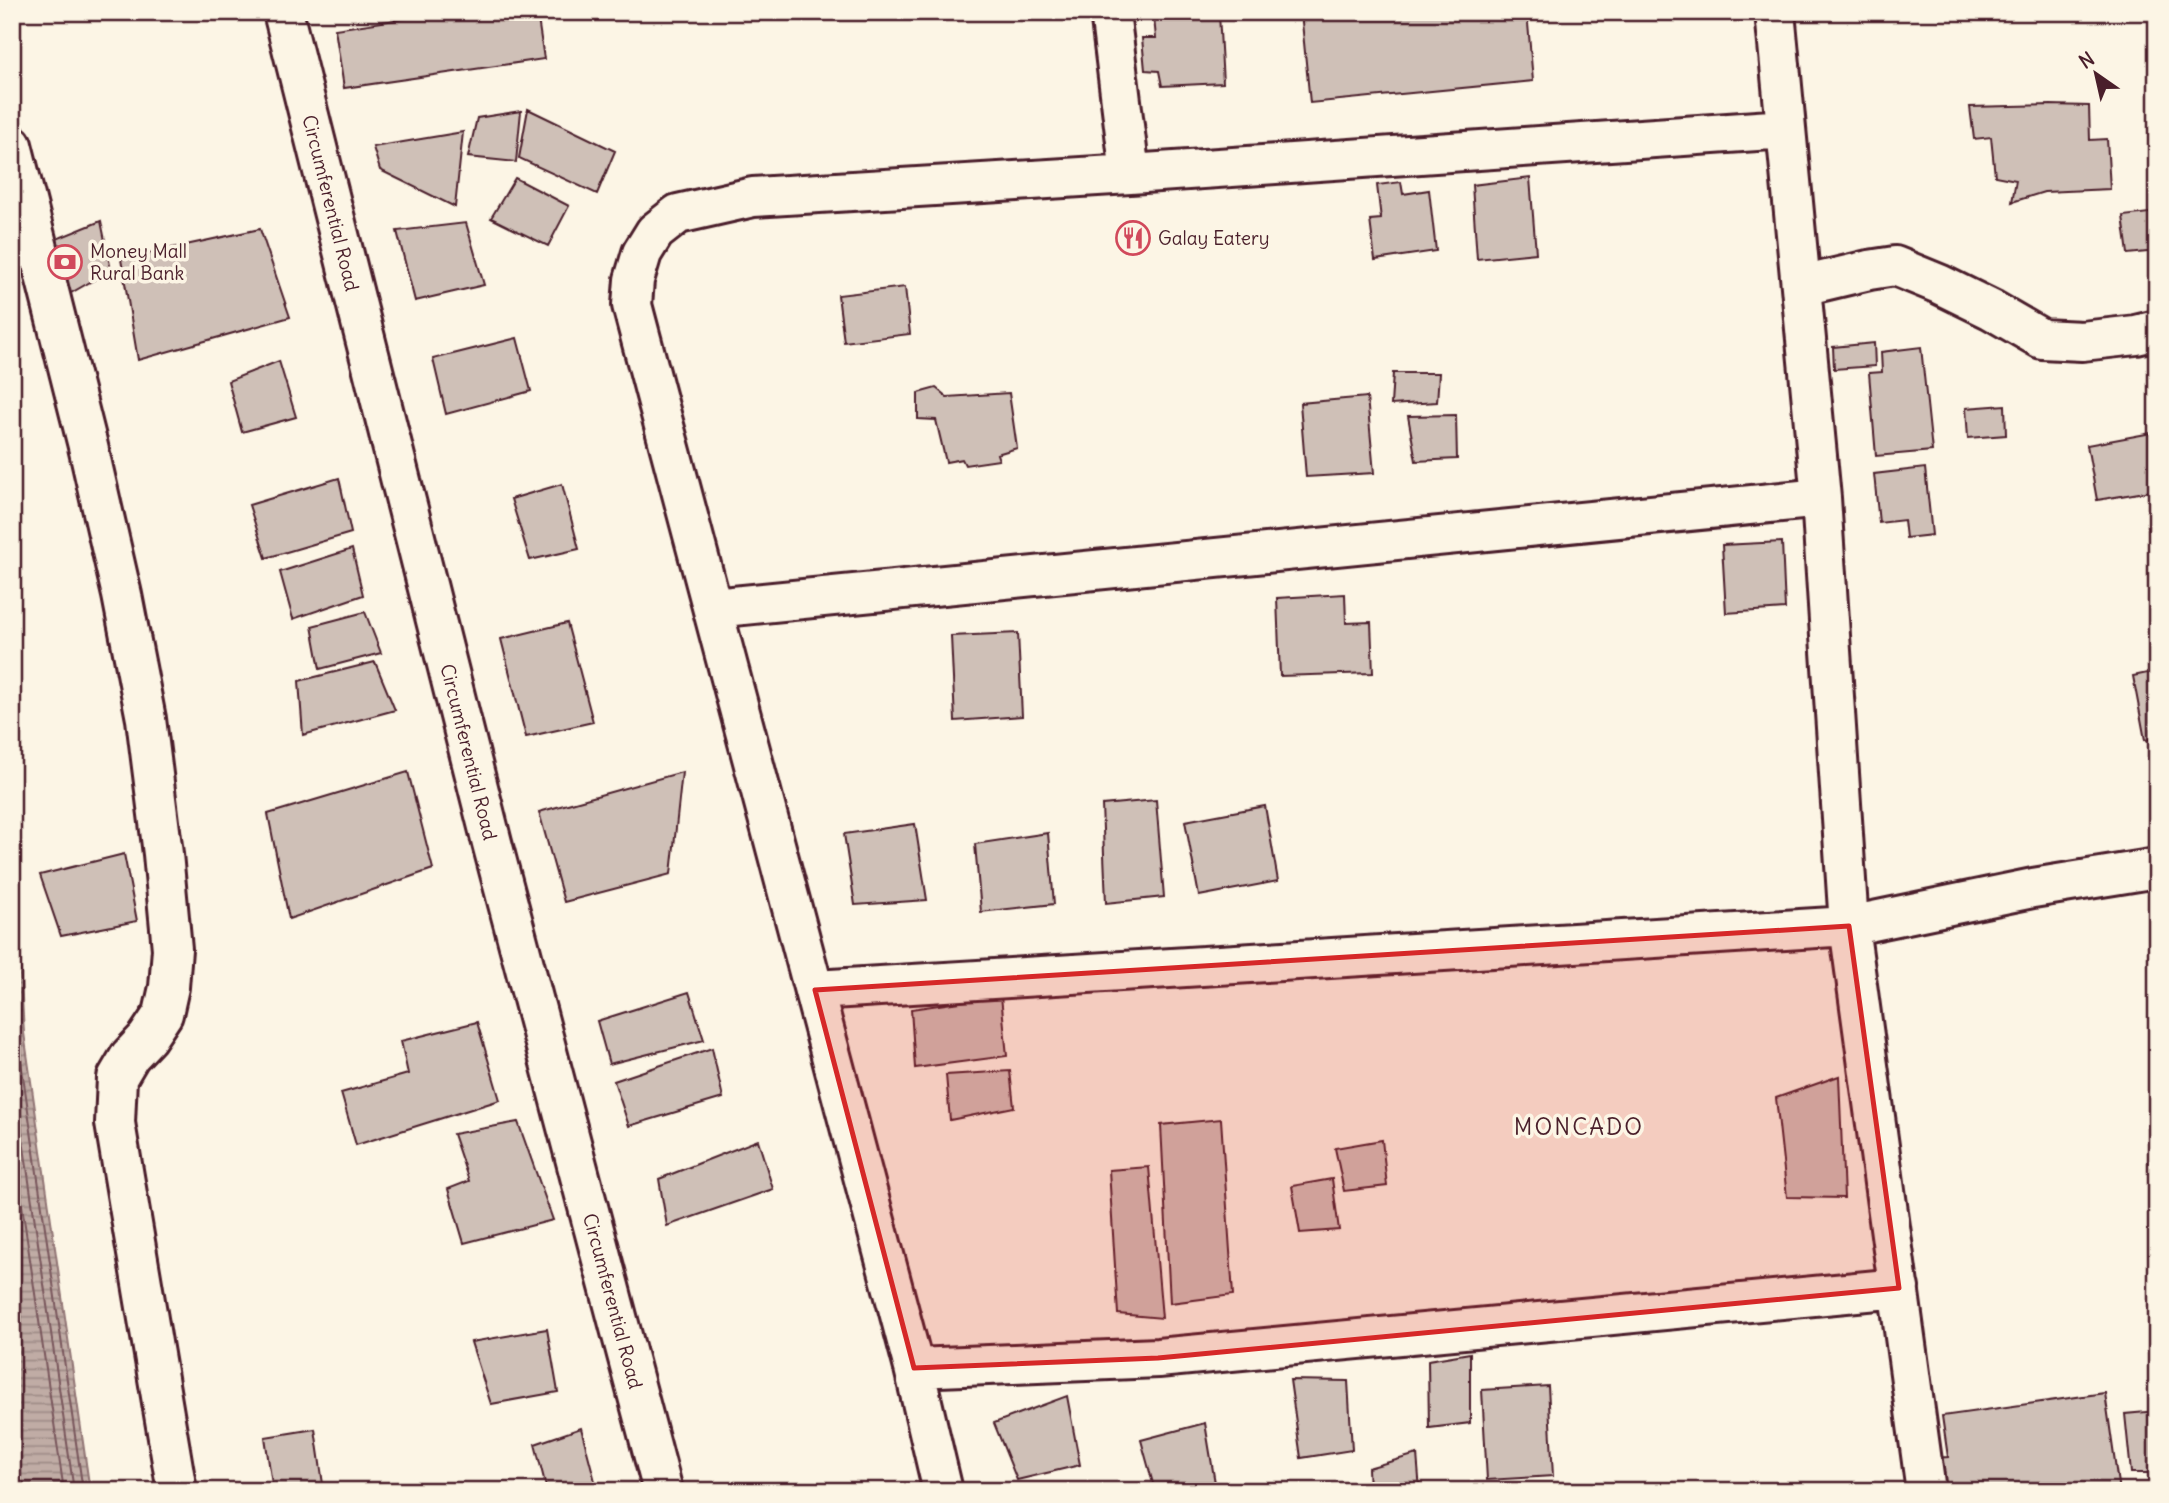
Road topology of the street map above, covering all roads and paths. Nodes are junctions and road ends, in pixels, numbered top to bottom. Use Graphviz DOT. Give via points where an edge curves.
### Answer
graph roads {
  1 [pos="283,12"];
  2 [pos="1110,12"];
  3 [pos="1775,12"];
  4 [pos="1786,129"];
  5 [pos="12,145"];
  6 [pos="1130,174"];
  7 [pos="1801,286"];
  8 [pos="2157,330"];
  9 [pos="1821,498"];
  10 [pos="713,608"];
  11 [pos="2157,868"];
  12 [pos="1849,926"];
  13 [pos="815,990"];
  14 [pos="1899,1288"];
  15 [pos="914,1367"];
  16 [pos="177,1491"];
  17 [pos="663,1491"];
  18 [pos="943,1491"];
  19 [pos="1926,1491"];
  1 -- 17 [label="street, Circumferential Road" via="489,830"];
  2 -- 6 [label="street"];
  3 -- 4 [label="street"];
  4 -- 6 [label="street"];
  4 -- 7 [label="street"];
  5 -- 16 [label="street" via="122,595 163,855 172,949 169,987 163,1014 117,1078 115,1123"];
  6 -- 10 [label="street" via="753,197 678,214 655,232 642,253 632,305"];
  7 -- 8 [label="street" via="1895,266 1992,310 2042,339 2082,341"];
  7 -- 9 [label="street"];
  9 -- 10 [label="street"];
  9 -- 12 [label="street"];
  10 -- 13 [label="street"];
  11 -- 12 [label="street"];
  12 -- 13 [label="street"];
  12 -- 14 [label="street"];
  13 -- 15 [label="street"];
  14 -- 15 [label="street" via="1158,1358"];
  14 -- 19 [label="street"];
  15 -- 18 [label="street"];
}
